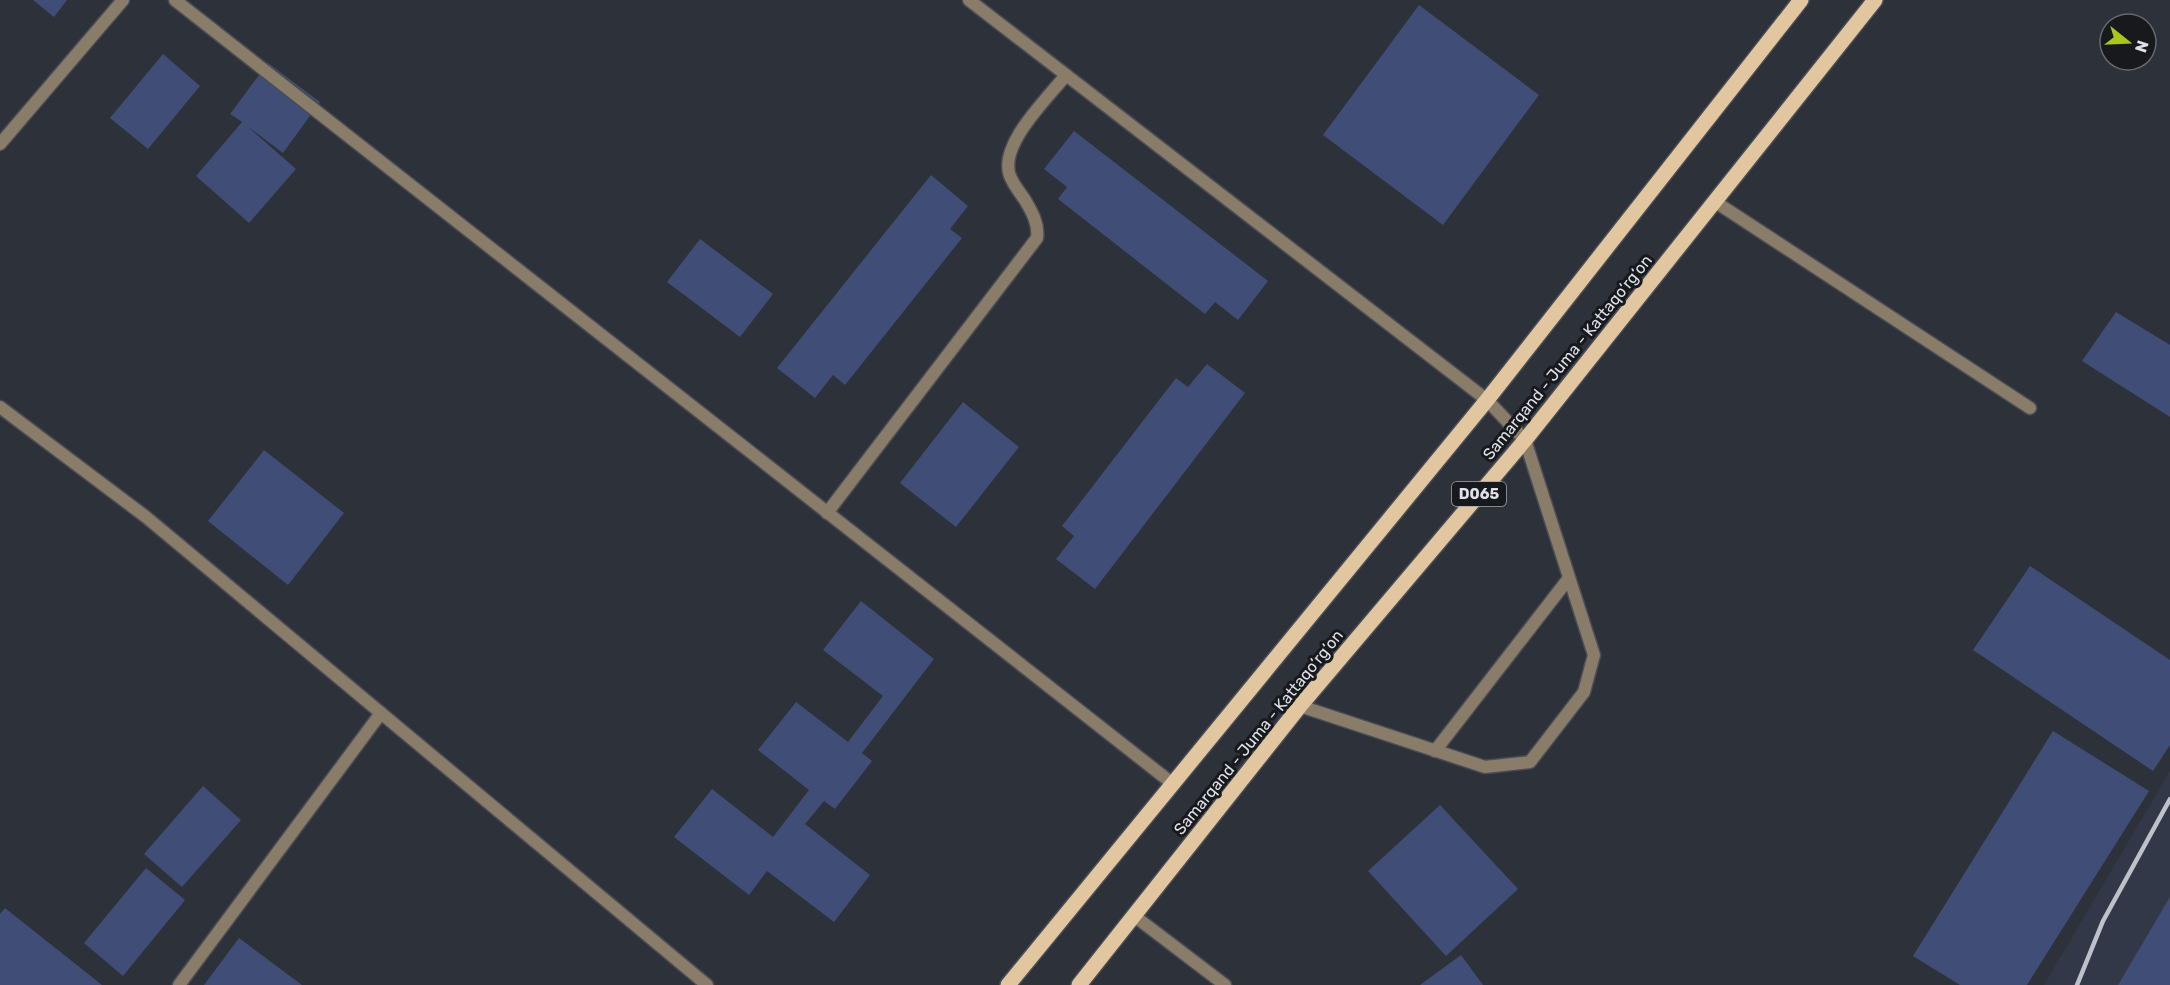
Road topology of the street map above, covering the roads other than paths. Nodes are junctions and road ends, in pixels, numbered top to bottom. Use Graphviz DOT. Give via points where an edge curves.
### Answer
graph roads {
  1 [pos="123,0"];
  2 [pos="175,0"];
  3 [pos="969,0"];
  4 [pos="1801,0"];
  5 [pos="1875,0"];
  6 [pos="1066,75"];
  7 [pos="0,144"];
  8 [pos="1714,201"];
  9 [pos="1487,400"];
  10 [pos="0,407"];
  11 [pos="2030,408"];
  12 [pos="1525,440"];
  13 [pos="827,513"];
  14 [pos="1569,578"];
  15 [pos="1300,706"];
  16 [pos="381,713"];
  17 [pos="1435,751"];
  18 [pos="1173,784"];
  19 [pos="1133,915"];
  20 [pos="179,985"];
  21 [pos="707,985"];
  22 [pos="1008,985"];
  23 [pos="1079,985"];
  24 [pos="1225,985"];
  1 -- 7 [label="street"];
  2 -- 13 [label="street"];
  3 -- 6 [label="street"];
  4 -- 9 [label="main road, Samarqand - Juma - Kattaqo‘rg‘on"];
  5 -- 8 [label="main road, Samarqand - Juma - Kattaqo‘rg‘on / D065"];
  6 -- 9 [label="street"];
  6 -- 13 [label="street" via="1017,137 1009,155 1009,176 1031,210 1038,228 1036,238"];
  8 -- 11 [label="street"];
  8 -- 12 [label="main road, Samarqand - Juma - Kattaqo‘rg‘on / D065"];
  9 -- 12 [label="street"];
  9 -- 18 [label="main road, Samarqand - Juma - Kattaqo‘rg‘on"];
  10 -- 16 [label="street" via="146,517"];
  12 -- 14 [label="street"];
  12 -- 15 [label="main road, Samarqand - Juma - Kattaqo‘rg‘on / D065"];
  13 -- 18 [label="street"];
  14 -- 17 [label="street"];
  14 -- 17 [label="street" via="1594,655 1584,692 1530,762 1485,767"];
  15 -- 17 [label="street"];
  15 -- 19 [label="main road, Samarqand - Juma - Kattaqo‘rg‘on / D065"];
  16 -- 20 [label="street"];
  16 -- 21 [label="street"];
  18 -- 22 [label="main road, Samarqand - Juma - Kattaqo‘rg‘on"];
  19 -- 23 [label="main road, Samarqand - Juma - Kattaqo‘rg‘on / D065"];
  19 -- 24 [label="street"];
}
